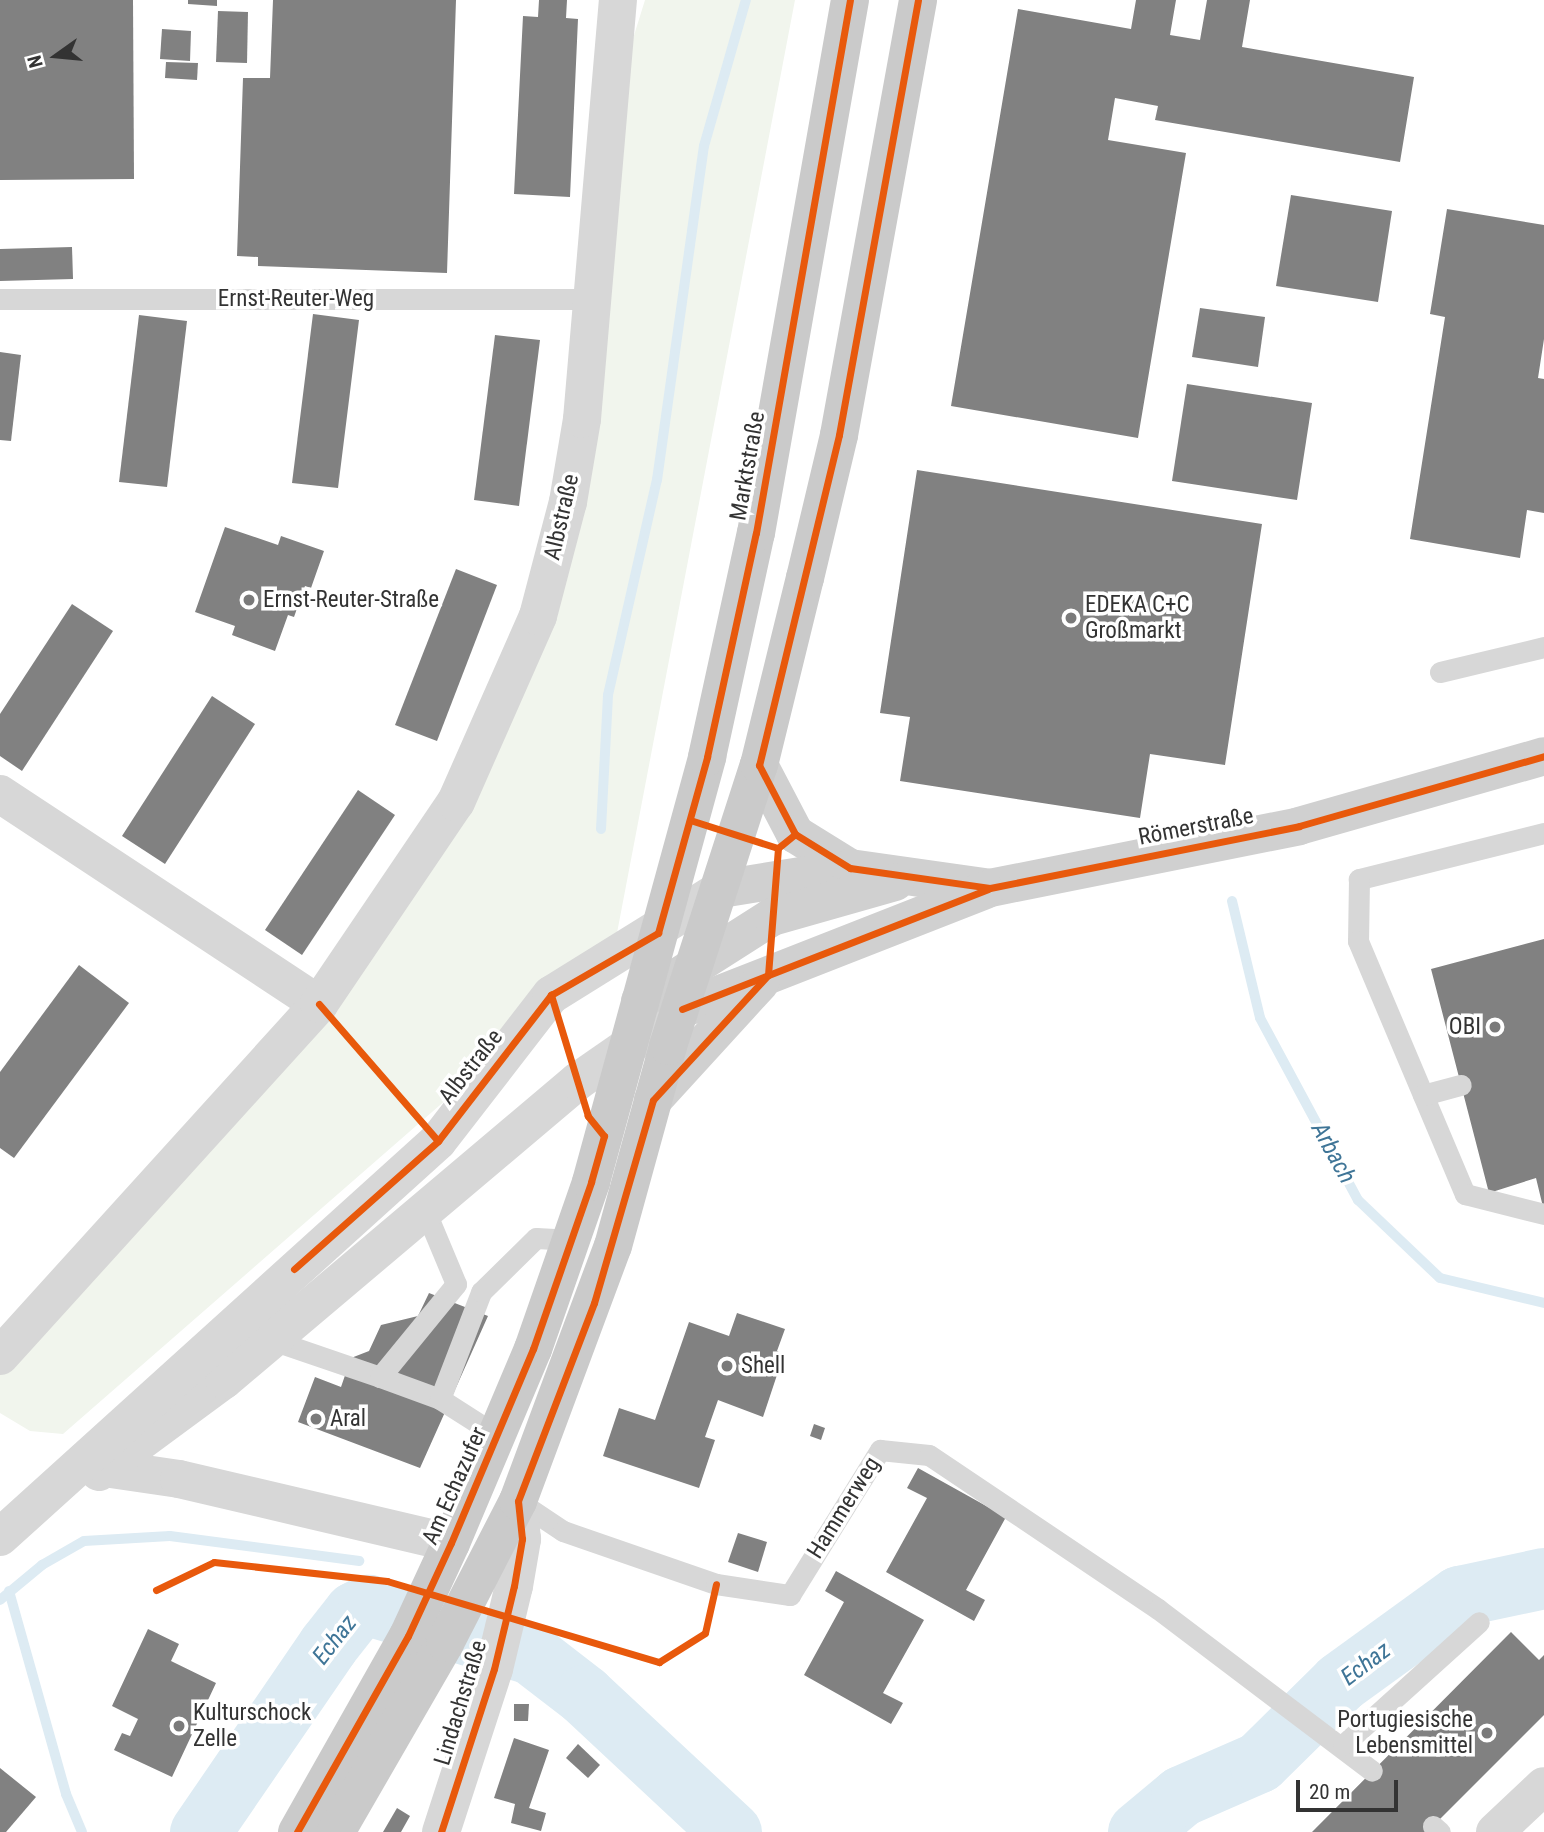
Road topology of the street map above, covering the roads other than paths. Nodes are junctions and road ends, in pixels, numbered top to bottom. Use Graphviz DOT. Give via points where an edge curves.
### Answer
graph roads {
  1 [pos="618,0"];
  2 [pos="850,0"];
  3 [pos="918,0"];
  4 [pos="0,299"];
  5 [pos="592,299"];
  6 [pos="1544,647"];
  7 [pos="1440,672"];
  8 [pos="1544,757"];
  9 [pos="759,765"];
  10 [pos="0,794"];
  11 [pos="1544,833"];
  12 [pos="850,868"];
  13 [pos="908,878"];
  14 [pos="990,888"];
  15 [pos="721,889"];
  16 [pos="657,933"];
  17 [pos="698,960"];
  18 [pos="768,975"];
  19 [pos="640,1001"];
  20 [pos="319,1004"];
  21 [pos="682,1009"];
  22 [pos="629,1042"];
  23 [pos="1461,1085"];
  24 [pos="1423,1095"];
  25 [pos="653,1100"];
  26 [pos="425,1210"];
  27 [pos="1544,1214"];
  28 [pos="573,1240"];
  29 [pos="272,1340"];
  30 [pos="0,1356"];
  31 [pos="380,1377"];
  32 [pos="440,1399"];
  33 [pos="173,1421"];
  34 [pos="498,1436"];
  35 [pos="104,1468"];
  36 [pos="179,1479"];
  37 [pos="48,1491"];
  38 [pos="518,1501"];
  39 [pos="0,1505"];
  40 [pos="0,1537"];
  41 [pos="451,1543"];
  42 [pos="0,1548"];
  43 [pos="1479,1622"];
  44 [pos="1336,1741"];
  45 [pos="1372,1771"];
  46 [pos="1544,1786"];
  47 [pos="297,1832"];
  48 [pos="336,1832"];
  49 [pos="442,1832"];
  50 [pos="1495,1832"];
  1 -- 5 [label="street, Albstraße"];
  2 -- 16 [label="main road, Marktstraße" via="756,533 707,757"];
  3 -- 9 [label="main road" via="839,435"];
  4 -- 5 [label="lane, Ernst-Reuter-Weg"];
  5 -- 20 [label="street, Albstraße" via="568,502 538,616 456,802"];
  6 -- 7 [label="lane"];
  8 -- 14 [label="main road, Römerstraße" via="1299,826"];
  9 -- 12 [label="main road" via="795,834"];
  9 -- 15 [label="main road"];
  10 -- 20 [label="street"];
  11 -- 24 [label="lane" via="1359,879 1358,941"];
  12 -- 13 [label="main road, Römerstraße"];
  12 -- 15 [label="main road, Römerstraße"];
  13 -- 14 [label="main road, Römerstraße"];
  13 -- 17 [label="main road, Römerstraße" via="772,917"];
  14 -- 18 [label="main road"];
  15 -- 16 [label="street, Albstraße"];
  15 -- 17 [label="main road"];
  16 -- 19 [label="main road, Am Echazufer"];
  16 -- 37 [label="street, Albstraße" via="551,995 438,1141"];
  17 -- 19 [label="main road, Römerstraße"];
  17 -- 21 [label="main road"];
  18 -- 21 [label="main road"];
  18 -- 25 [label="main road"];
  19 -- 22 [label="main road, Am Echazufer"];
  20 -- 30 [label="street, Albstraße"];
  21 -- 22 [label="street"];
  21 -- 25 [label="main road"];
  22 -- 26 [label="street"];
  22 -- 28 [label="main road, Am Echazufer"];
  23 -- 24 [label="lane"];
  24 -- 27 [label="lane" via="1465,1194"];
  25 -- 38 [label="main road" via="594,1303"];
  26 -- 29 [label="street"];
  26 -- 31 [label="lane" via="456,1284"];
  28 -- 32 [label="lane" via="536,1238 481,1292"];
  28 -- 34 [label="main road, Am Echazufer"];
  29 -- 31 [label="lane"];
  29 -- 33 [label="street"];
  31 -- 32 [label="lane"];
  32 -- 34 [label="lane"];
  33 -- 35 [label="street"];
  33 -- 36 [label="street"];
  34 -- 41 [label="main road, Am Echazufer"];
  35 -- 36 [label="street"];
  35 -- 42 [label="street"];
  36 -- 41 [label="street"];
  37 -- 39 [label="street, Albstraße"];
  37 -- 40 [label="street, Albstraße"];
  38 -- 44 [label="lane, Hammerweg" via="563,1531 588,1540 716,1584 790,1595 880,1450 929,1455"];
  38 -- 48 [label="main road" via="445,1643"];
  38 -- 49 [label="street, Lindachstraße" via="522,1539 514,1586 494,1669"];
  41 -- 47 [label="main road, Am Echazufer" via="408,1636"];
  43 -- 44 [label="lane"];
  44 -- 45 [label="lane"];
  46 -- 50 [label="street"];
}
